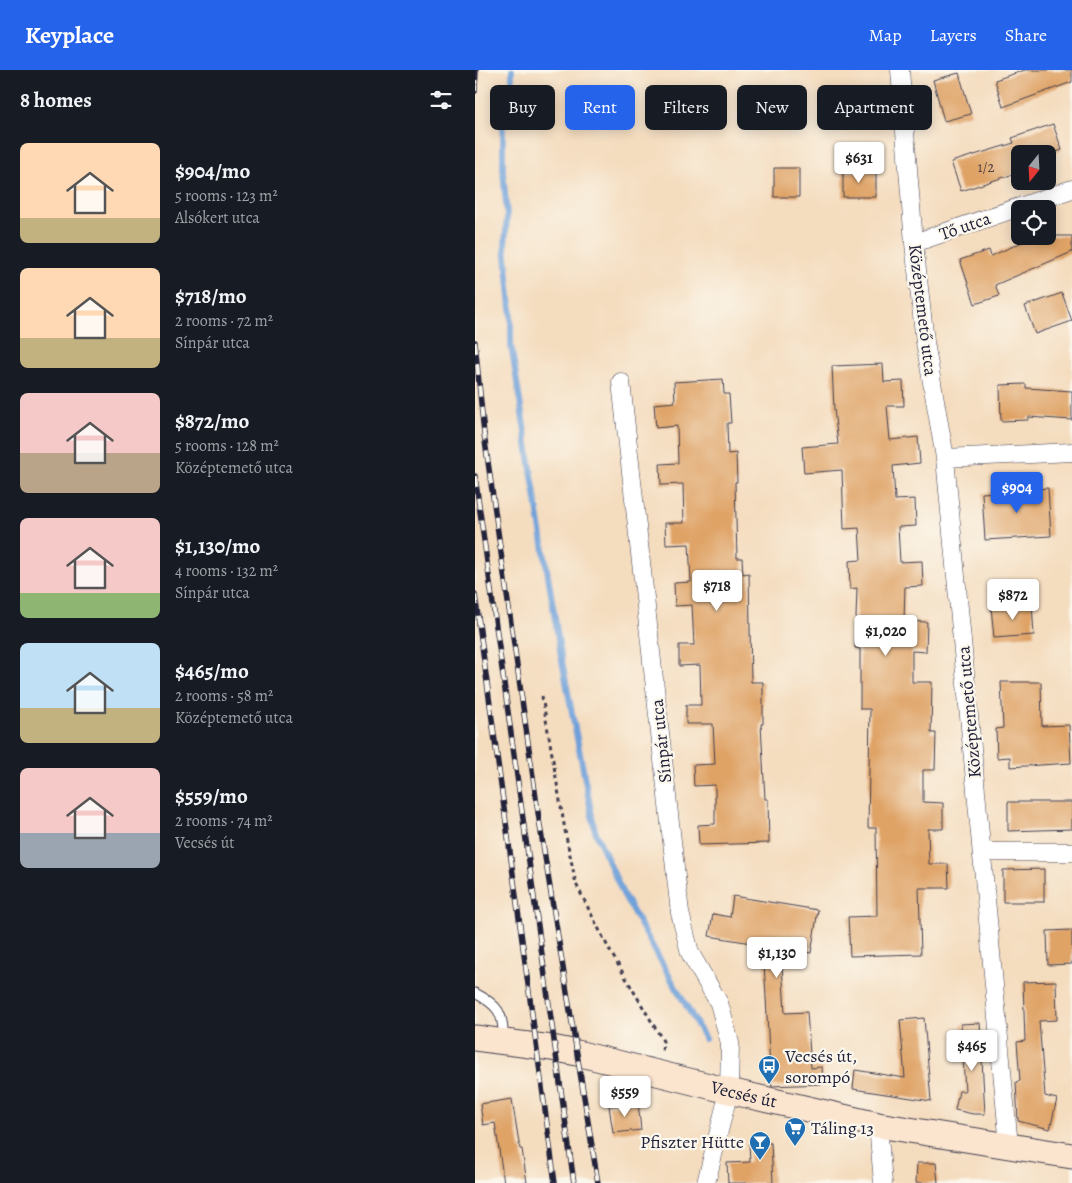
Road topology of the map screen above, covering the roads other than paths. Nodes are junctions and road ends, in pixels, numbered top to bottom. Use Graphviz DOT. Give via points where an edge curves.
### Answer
graph roads {
  1 [pos="900,70"];
  2 [pos="1072,189"];
  3 [pos="914,243"];
  4 [pos="621,382"];
  5 [pos="1072,452"];
  6 [pos="945,458"];
  7 [pos="982,852"];
  8 [pos="1072,852"];
  9 [pos="475,993"];
  10 [pos="475,1038"];
  11 [pos="503,1042"];
  12 [pos="729,1091"];
  13 [pos="878,1125"];
  14 [pos="1009,1146"];
  15 [pos="1072,1156"];
  16 [pos="706,1183"];
  17 [pos="883,1183"];
  1 -- 3 [label="street, Középtemető utca"];
  2 -- 3 [label="street, Tő utca"];
  3 -- 6 [label="street, Középtemető utca" via="925,342"];
  4 -- 12 [label="street, Sínpár utca" via="679,913 690,953 719,1003 730,1044"];
  5 -- 6 [label="street"];
  6 -- 7 [label="street, Középtemető utca"];
  7 -- 8 [label="street"];
  7 -- 14 [label="street, Középtemető utca"];
  9 -- 11 [label="lane" via="500,1011"];
  10 -- 11 [label="street, Vecsés út"];
  11 -- 12 [label="street, Vecsés út" via="552,1048"];
  12 -- 13 [label="street, Vecsés út"];
  12 -- 16 [label="street, Sínpár utca"];
  13 -- 14 [label="street, Vecsés út"];
  13 -- 17 [label="street"];
  14 -- 15 [label="street, Vecsés út"];
}
